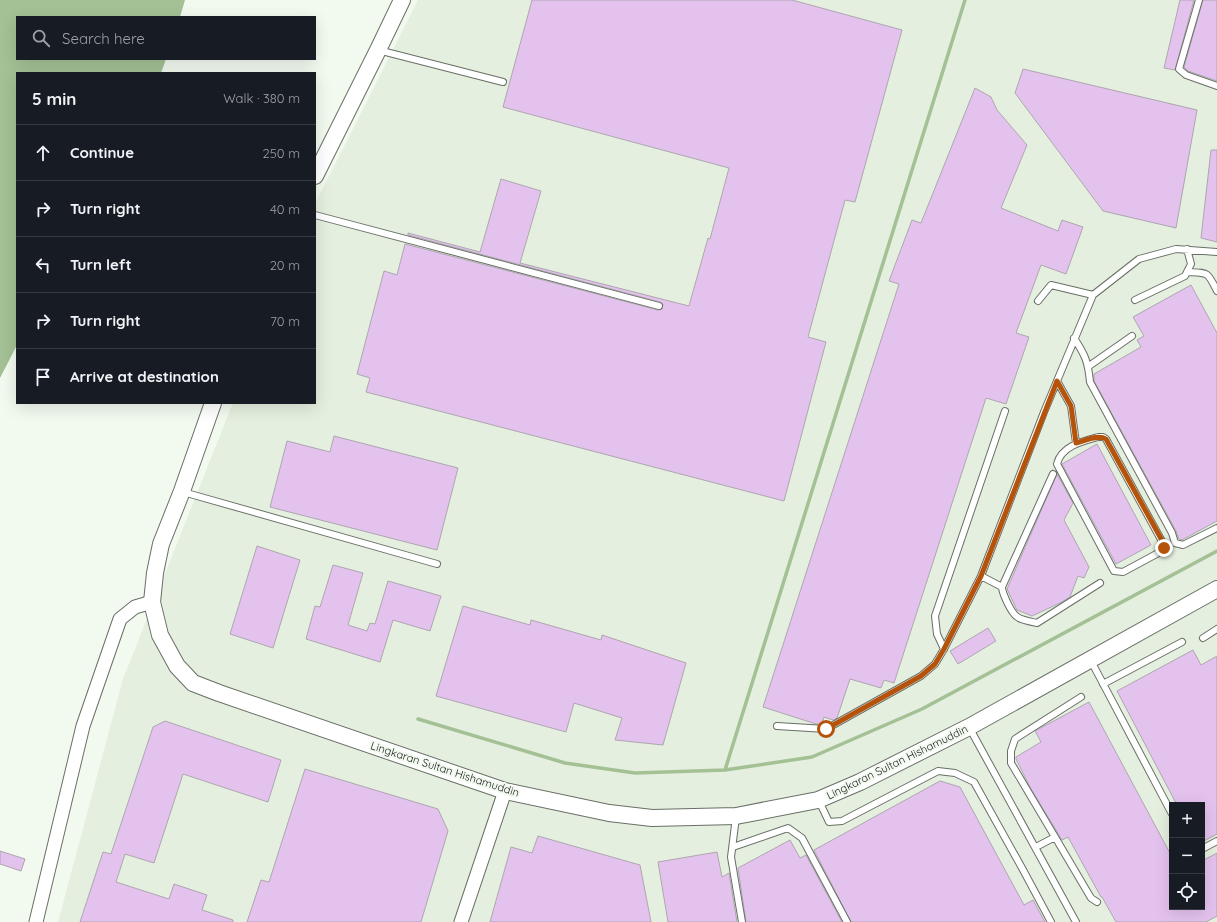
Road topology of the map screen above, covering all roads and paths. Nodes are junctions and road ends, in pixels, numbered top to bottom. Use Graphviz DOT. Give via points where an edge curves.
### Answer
graph roads {
  1 [pos="402,0"];
  2 [pos="1198,0"];
  3 [pos="378,50"];
  4 [pos="503,82"];
  5 [pos="1217,86"];
  6 [pos="316,174"];
  7 [pos="316,215"];
  8 [pos="1187,249"];
  9 [pos="1217,252"];
  10 [pos="1187,272"];
  11 [pos="1217,291"];
  12 [pos="1093,295"];
  13 [pos="1136,300"];
  14 [pos="1038,301"];
  15 [pos="659,306"];
  16 [pos="1132,336"];
  17 [pos="1074,338"];
  18 [pos="1088,366"];
  19 [pos="1057,381"];
  20 [pos="213,404"];
  21 [pos="1005,412"];
  22 [pos="1076,443"];
  23 [pos="1053,474"];
  24 [pos="182,491"];
  25 [pos="1217,528"];
  26 [pos="437,564"];
  27 [pos="981,576"];
  28 [pos="1100,583"];
  29 [pos="1002,587"];
  30 [pos="1217,589"];
  31 [pos="152,602"];
  32 [pos="1217,629"];
  33 [pos="1203,638"];
  34 [pos="1182,642"];
  35 [pos="944,649"];
  36 [pos="1090,660"];
  37 [pos="1103,684"];
  38 [pos="1081,697"];
  39 [pos="777,726"];
  40 [pos="969,727"];
  41 [pos="505,791"];
  42 [pos="818,800"];
  43 [pos="1169,808"];
  44 [pos="736,816"];
  45 [pos="1055,837"];
  46 [pos="1217,840"];
  47 [pos="732,847"];
  48 [pos="1036,847"];
  49 [pos="1205,847"];
  50 [pos="1097,902"];
  51 [pos="36,922"];
  52 [pos="461,922"];
  53 [pos="742,922"];
  54 [pos="847,922"];
  55 [pos="1050,922"];
  56 [pos="1076,922"];
  1 -- 3 [label="street"];
  2 -- 5 [label="lane" via="1179,69 1186,75"];
  3 -- 4 [label="lane"];
  3 -- 6 [label="street"];
  7 -- 15 [label="lane"];
  8 -- 9 [label="lane"];
  8 -- 10 [label="lane" via="1190,264"];
  8 -- 12 [label="lane" via="1176,249 1139,259"];
  10 -- 11 [label="lane" via="1204,273 1209,276"];
  10 -- 13 [label="lane" via="1184,276"];
  12 -- 14 [label="lane" via="1051,285"];
  12 -- 17 [label="lane"];
  16 -- 18 [label="lane"];
  17 -- 18 [label="lane"];
  17 -- 19 [label="lane"];
  18 -- 25 [label="lane" via="1090,382 1176,543 1183,545"];
  19 -- 22 [label="lane" via="1071,406"];
  19 -- 27 [label="lane"];
  20 -- 24 [label="street, Lingkaran Sultan Hishamuddin"];
  21 -- 35 [label="lane" via="935,616 937,634"];
  22 -- 22 [label="lane" via="1058,458 1057,464 1114,571 1123,572 1162,551 1164,544 1106,439 1098,437"];
  23 -- 29 [label="lane"];
  24 -- 26 [label="lane"];
  24 -- 31 [label="street, Lingkaran Sultan Hishamuddin" via="162,544"];
  27 -- 29 [label="lane"];
  27 -- 35 [label="lane"];
  28 -- 29 [label="lane" via="1037,623 1013,615"];
  30 -- 36 [label="street, Lingkaran Sultan Hishamuddin"];
  31 -- 41 [label="street, Lingkaran Sultan Hishamuddin" via="160,635 168,651 177,666 193,683"];
  31 -- 51 [label="street" via="135,607 120,619 83,726"];
  32 -- 33 [label="lane"];
  34 -- 37 [label="lane"];
  35 -- 39 [label="lane" via="935,664 921,676 826,729"];
  36 -- 37 [label="lane"];
  36 -- 40 [label="street, Lingkaran Sultan Hishamuddin"];
  37 -- 43 [label="lane"];
  38 -- 45 [label="lane" via="1015,739 1011,751 1012,763"];
  40 -- 42 [label="street, Lingkaran Sultan Hishamuddin" via="860,782"];
  40 -- 48 [label="lane"];
  41 -- 44 [label="street, Lingkaran Sultan Hishamuddin" via="609,813 652,818"];
  41 -- 52 [label="street"];
  42 -- 44 [label="street, Lingkaran Sultan Hishamuddin"];
  42 -- 55 [label="lane" via="829,822 842,821 938,771 955,774 974,782"];
  44 -- 47 [label="lane"];
  45 -- 48 [label="lane"];
  45 -- 50 [label="lane" via="1091,898"];
  46 -- 49 [label="lane"];
  47 -- 53 [label="lane"];
  47 -- 54 [label="lane" via="788,828 802,838"];
  48 -- 56 [label="lane"];
}
